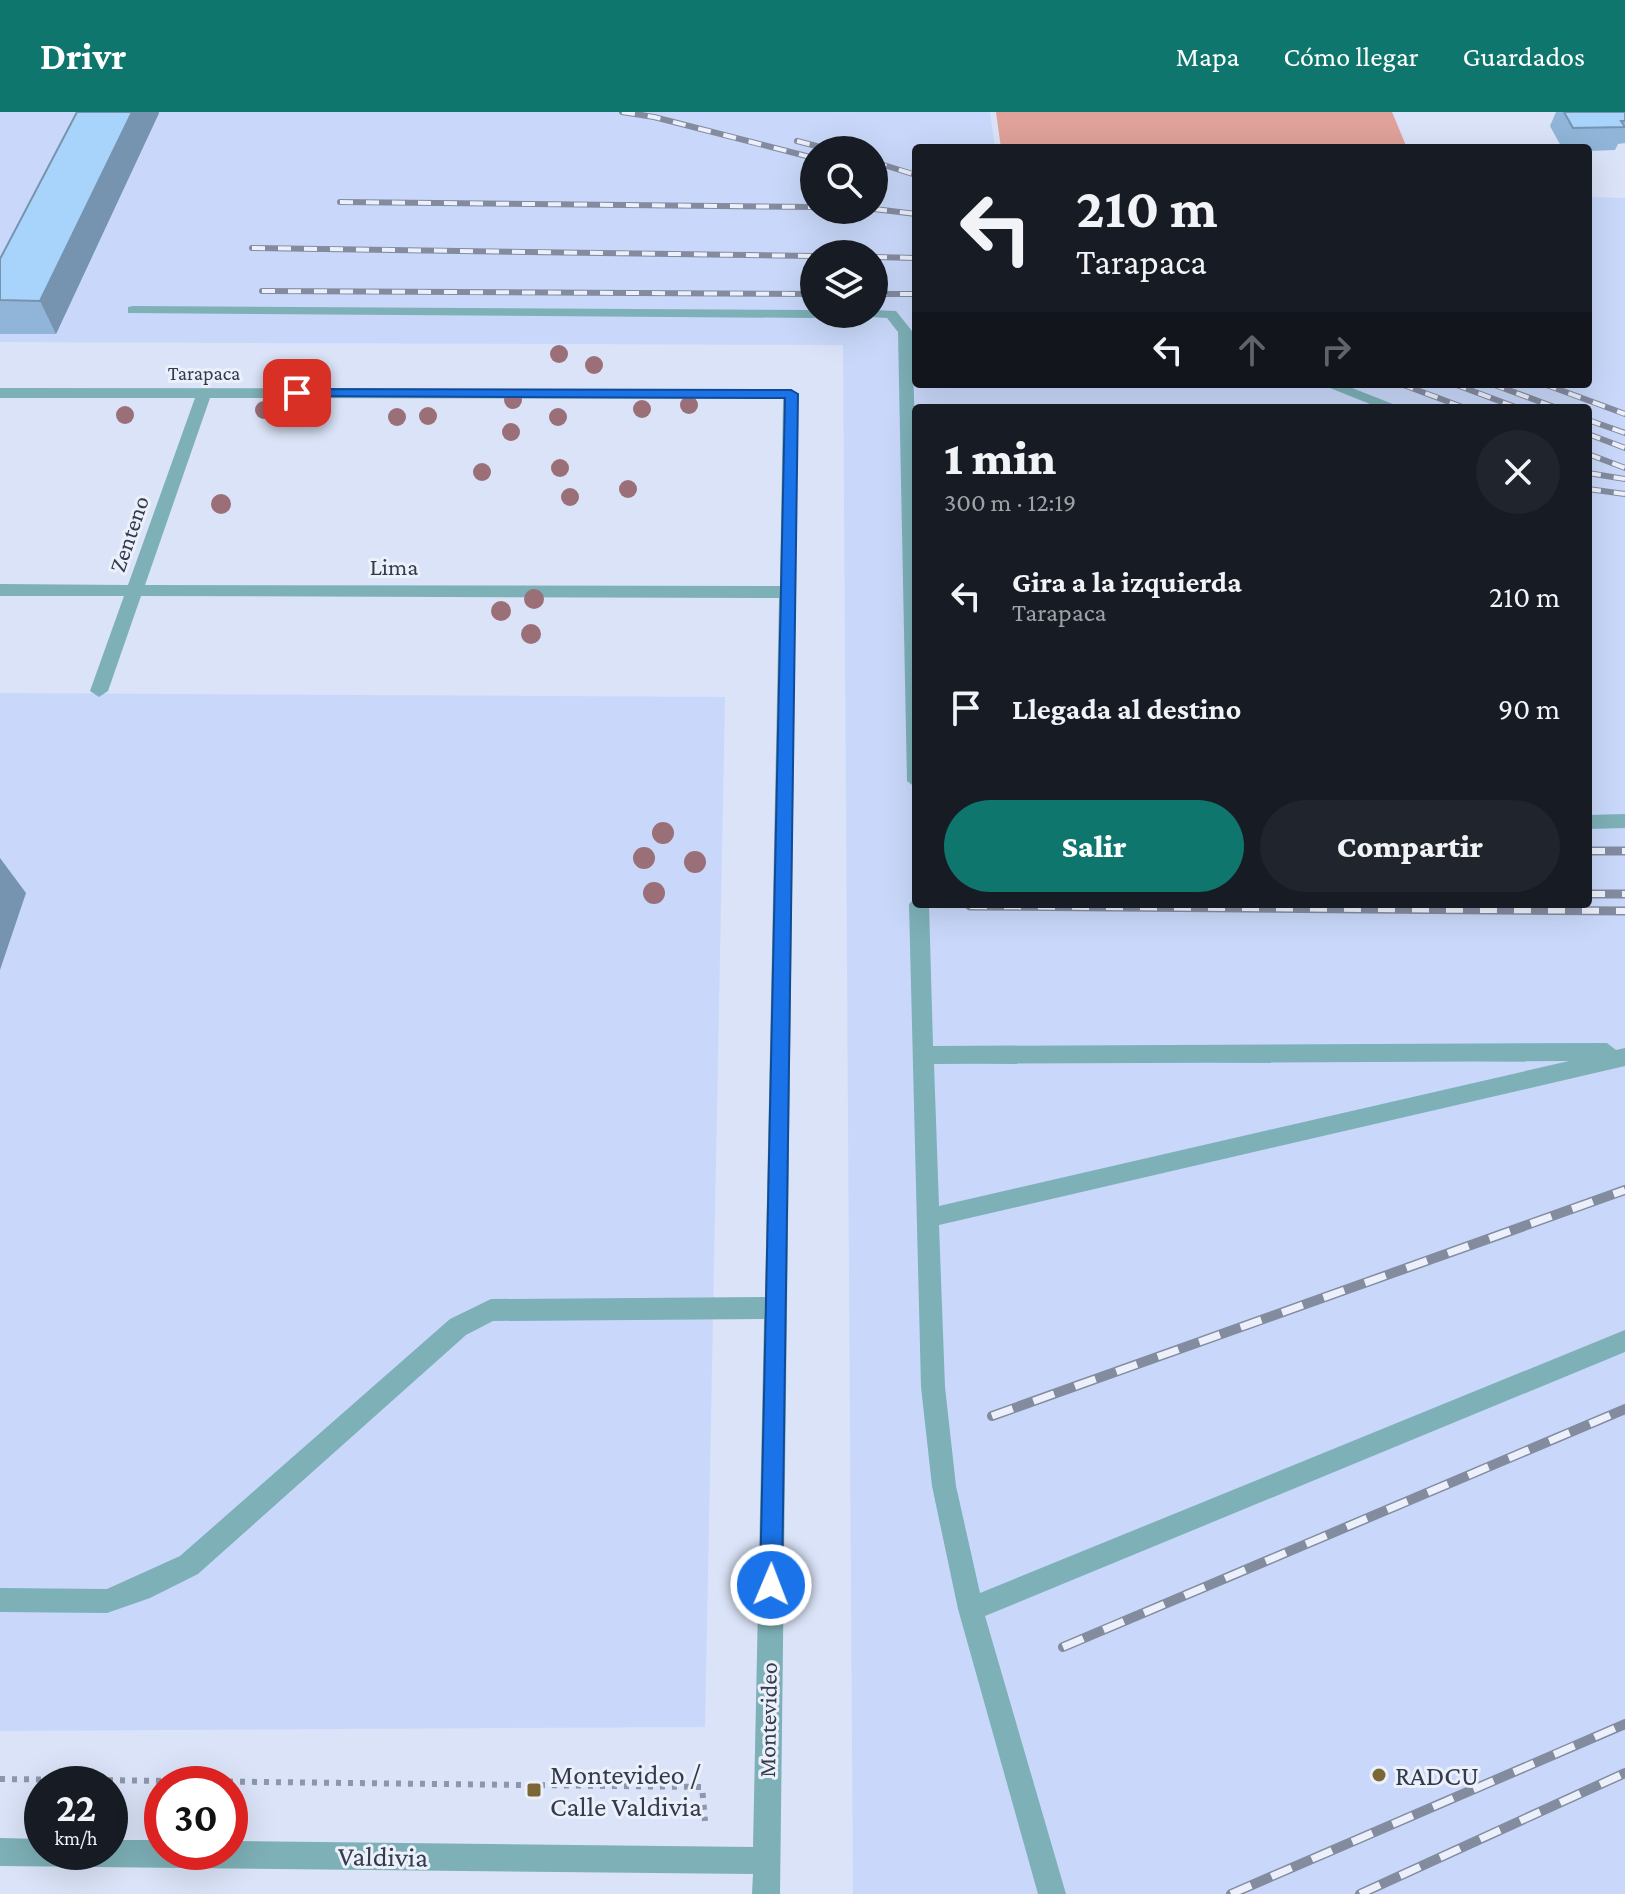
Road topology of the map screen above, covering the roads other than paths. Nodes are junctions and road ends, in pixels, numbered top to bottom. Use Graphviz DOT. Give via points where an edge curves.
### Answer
graph roads {
  1 [pos="133,310"];
  2 [pos="800,314"];
  3 [pos="888,314"];
  4 [pos="911,331"];
  5 [pos="1338,388"];
  6 [pos="0,393"];
  7 [pos="204,393"];
  8 [pos="791,394"];
  9 [pos="1384,404"];
  10 [pos="912,441"];
  11 [pos="0,590"];
  12 [pos="135,590"];
  13 [pos="788,592"];
  14 [pos="99,691"];
  15 [pos="1625,821"];
  16 [pos="1592,822"];
  17 [pos="919,908"];
  18 [pos="923,1055"];
  19 [pos="1625,1055"];
  20 [pos="928,1218"];
  21 [pos="776,1308"];
  22 [pos="1625,1341"];
  23 [pos="0,1600"];
  24 [pos="971,1609"];
  25 [pos="0,1852"];
  26 [pos="766,1861"];
  27 [pos="766,1894"];
  28 [pos="1052,1894"];
  1 -- 2 [label="street"];
  3 -- 4 [label="street"];
  4 -- 10 [label="street"];
  5 -- 9 [label="street"];
  6 -- 7 [label="street, Tarapaca"];
  7 -- 8 [label="street, Tarapaca"];
  7 -- 12 [label="street, Zenteno"];
  8 -- 13 [label="street, Montevideo"];
  11 -- 12 [label="street, Lima"];
  12 -- 13 [label="street, Lima"];
  12 -- 14 [label="street, Zenteno"];
  13 -- 21 [label="street, Montevideo"];
  15 -- 16 [label="street"];
  17 -- 18 [label="street"];
  18 -- 19 [label="street"];
  18 -- 20 [label="street"];
  19 -- 20 [label="street"];
  20 -- 24 [label="street" via="933,1387 944,1486"];
  21 -- 23 [label="street" via="491,1310 458,1327 189,1565 107,1601"];
  21 -- 26 [label="street, Montevideo"];
  22 -- 24 [label="street"];
  24 -- 28 [label="street"];
  25 -- 26 [label="street, Valdivia"];
  26 -- 27 [label="street, Montevideo"];
}
